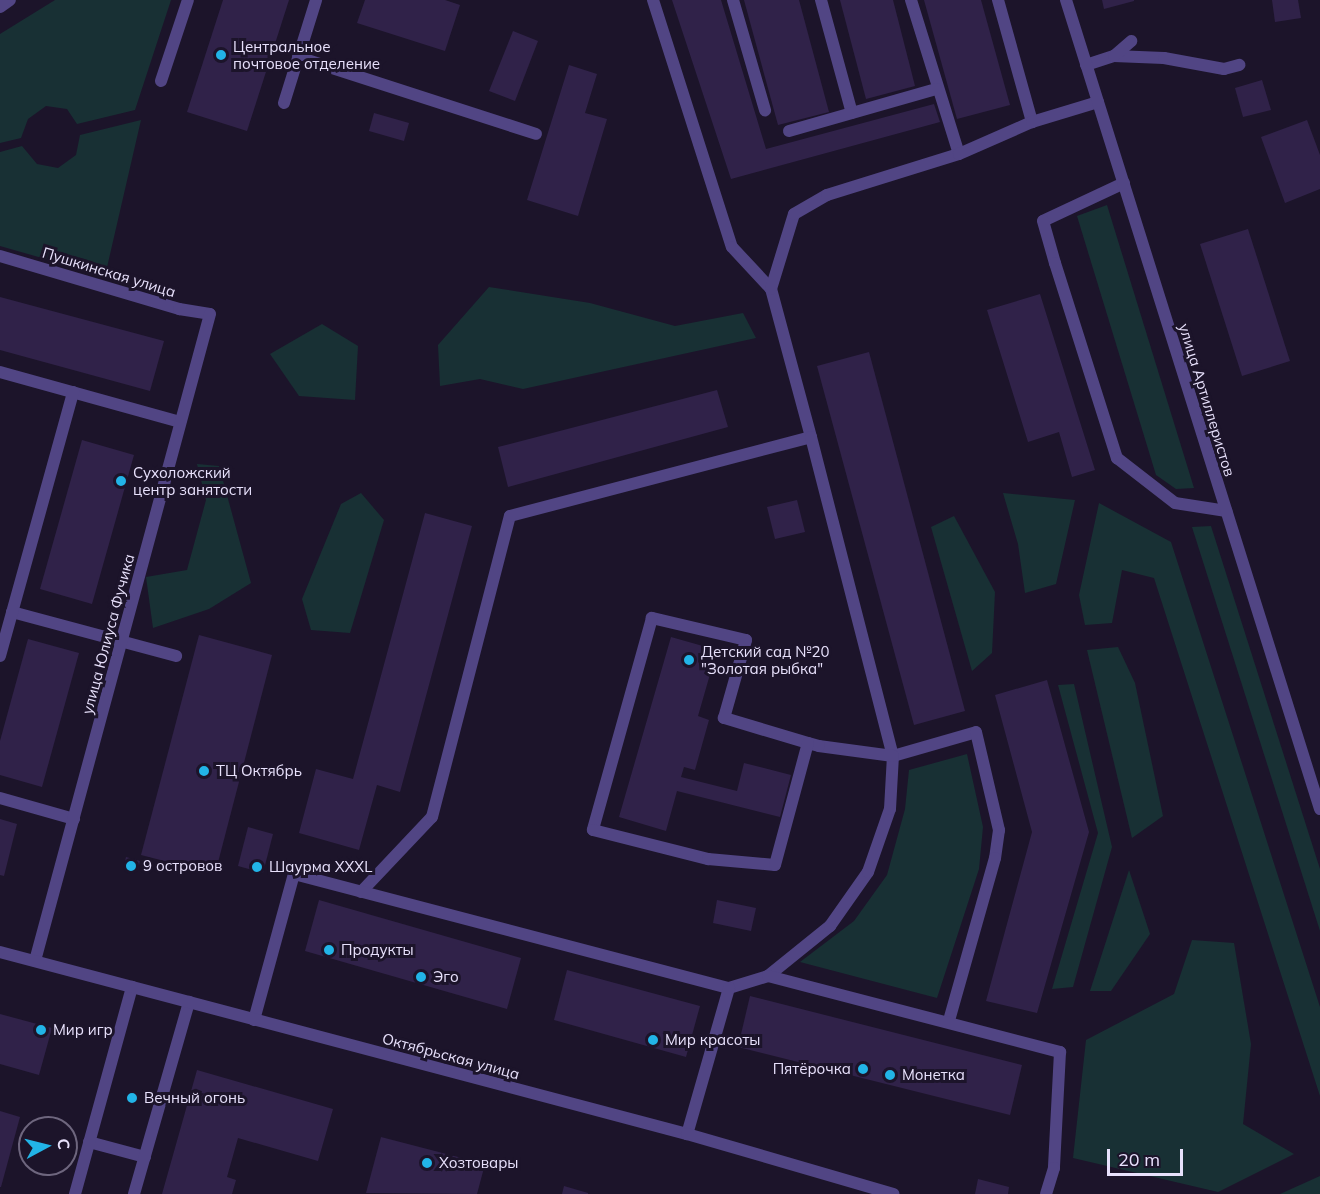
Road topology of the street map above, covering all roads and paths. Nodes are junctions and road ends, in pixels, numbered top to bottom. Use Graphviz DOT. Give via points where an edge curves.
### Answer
graph roads {
  1 [pos="10,0"];
  2 [pos="188,0"];
  3 [pos="316,0"];
  4 [pos="653,0"];
  5 [pos="733,0"];
  6 [pos="821,0"];
  7 [pos="911,0"];
  8 [pos="998,0"];
  9 [pos="1066,0"];
  10 [pos="0,7"];
  11 [pos="1131,40"];
  12 [pos="1114,56"];
  13 [pos="298,57"];
  14 [pos="1086,65"];
  15 [pos="1239,65"];
  16 [pos="161,81"];
  17 [pos="936,89"];
  18 [pos="1098,102"];
  19 [pos="284,104"];
  20 [pos="765,110"];
  21 [pos="852,113"];
  22 [pos="1032,122"];
  23 [pos="789,131"];
  24 [pos="536,134"];
  25 [pos="959,154"];
  26 [pos="1124,183"];
  27 [pos="0,256"];
  28 [pos="771,289"];
  29 [pos="210,314"];
  30 [pos="0,372"];
  31 [pos="73,392"];
  32 [pos="180,422"];
  33 [pos="811,437"];
  34 [pos="1226,511"];
  35 [pos="12,612"];
  36 [pos="122,642"];
  37 [pos="176,656"];
  38 [pos="0,657"];
  39 [pos="808,743"];
  40 [pos="894,756"];
  41 [pos="0,798"];
  42 [pos="1320,809"];
  43 [pos="74,819"];
  44 [pos="361,892"];
  45 [pos="0,952"];
  46 [pos="35,961"];
  47 [pos="768,976"];
  48 [pos="132,987"];
  49 [pos="729,988"];
  50 [pos="189,1002"];
  51 [pos="254,1020"];
  52 [pos="949,1021"];
  53 [pos="687,1134"];
  54 [pos="89,1142"];
  55 [pos="145,1157"];
  56 [pos="75,1194"];
  57 [pos="134,1194"];
  58 [pos="893,1194"];
  59 [pos="1046,1194"];
  1 -- 10 [label="street"];
  2 -- 16 [label="street"];
  3 -- 13 [label="street"];
  4 -- 28 [label="street" via="732,247"];
  5 -- 20 [label="street"];
  6 -- 21 [label="street"];
  7 -- 17 [label="street"];
  8 -- 22 [label="street"];
  9 -- 14 [label="street, улица Артиллеристов"];
  11 -- 12 [label="street"];
  12 -- 14 [label="street"];
  12 -- 15 [label="street" via="1164,58 1224,69"];
  13 -- 19 [label="street"];
  13 -- 24 [label="street"];
  14 -- 18 [label="street, улица Артиллеристов"];
  17 -- 21 [label="street"];
  17 -- 25 [label="street"];
  18 -- 22 [label="street"];
  18 -- 26 [label="street, улица Артиллеристов"];
  21 -- 23 [label="street"];
  22 -- 25 [label="street"];
  25 -- 28 [label="street" via="827,195 794,214"];
  26 -- 34 [label="street, улица Артиллеристов"];
  26 -- 34 [label="street" via="1042,221 1117,458 1175,503"];
  27 -- 29 [label="street, Пушкинская улица" via="179,309"];
  28 -- 33 [label="street"];
  29 -- 32 [label="street, улица Юлиуса Фучика"];
  30 -- 31 [label="street"];
  31 -- 32 [label="street"];
  31 -- 35 [label="street"];
  32 -- 36 [label="street, улица Юлиуса Фучика"];
  33 -- 40 [label="street"];
  33 -- 44 [label="street" via="510,516 432,817"];
  34 -- 42 [label="street, улица Артиллеристов"];
  35 -- 36 [label="street"];
  35 -- 38 [label="street"];
  36 -- 37 [label="street"];
  36 -- 43 [label="street, улица Юлиуса Фучика"];
  39 -- 39 [label="street" via="775,865 708,859 593,830 652,618 746,640 724,718"];
  39 -- 40 [label="street"];
  40 -- 47 [label="street" via="890,809 868,872 830,926"];
  40 -- 52 [label="street" via="976,732 999,830 995,858"];
  41 -- 43 [label="street"];
  43 -- 46 [label="street, улица Юлиуса Фучика"];
  44 -- 49 [label="street"];
  44 -- 51 [label="street" via="294,874"];
  45 -- 46 [label="street, Октябрьская улица"];
  46 -- 48 [label="street, Октябрьская улица"];
  47 -- 49 [label="street"];
  47 -- 52 [label="street"];
  48 -- 50 [label="street, Октябрьская улица"];
  48 -- 54 [label="street"];
  49 -- 53 [label="street"];
  50 -- 51 [label="street, Октябрьская улица"];
  50 -- 55 [label="street"];
  51 -- 53 [label="street, Октябрьская улица"];
  52 -- 59 [label="street" via="1060,1052 1054,1168"];
  53 -- 58 [label="street, Октябрьская улица"];
  54 -- 55 [label="street"];
  54 -- 56 [label="street"];
  55 -- 57 [label="street"];
}
